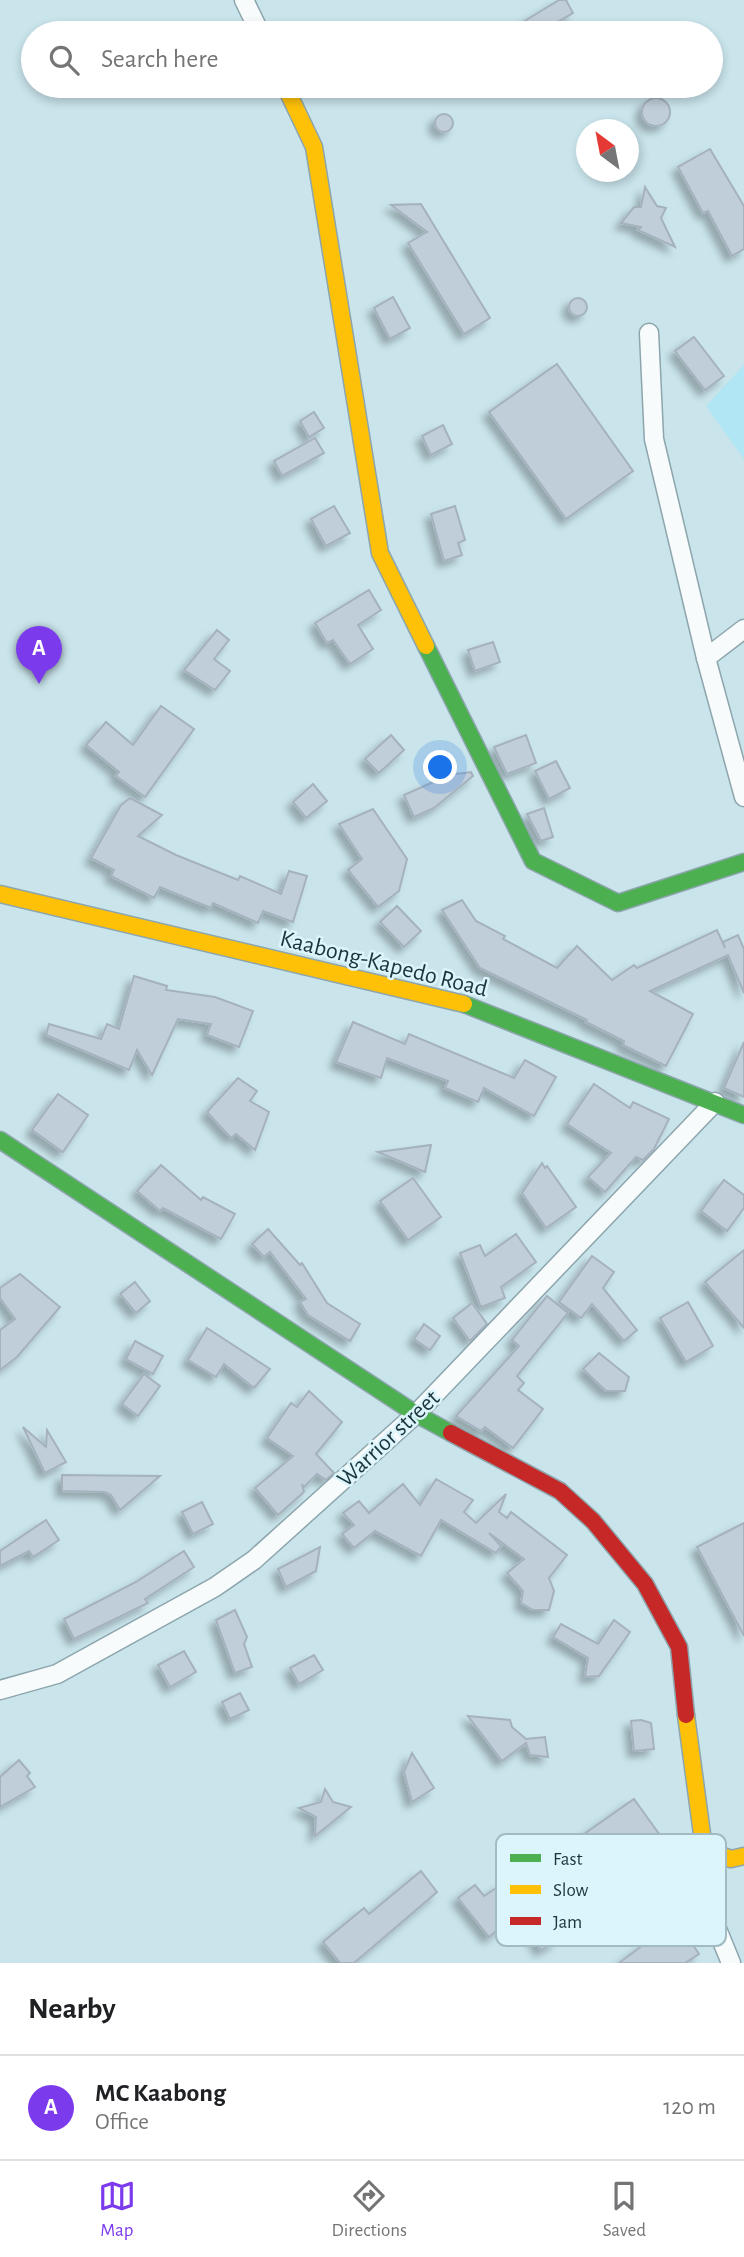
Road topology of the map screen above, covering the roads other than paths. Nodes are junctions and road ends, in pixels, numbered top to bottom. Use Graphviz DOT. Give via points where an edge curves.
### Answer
graph roads {
  1 [pos="244,0"];
  2 [pos="254,21"];
  3 [pos="291,98"];
  4 [pos="649,333"];
  5 [pos="744,629"];
  6 [pos="706,658"];
  7 [pos="744,797"];
  8 [pos="744,862"];
  9 [pos="0,894"];
  10 [pos="715,1102"];
  11 [pos="744,1115"];
  12 [pos="0,1140"];
  13 [pos="416,1415"];
  14 [pos="0,1690"];
  15 [pos="702,1834"];
  16 [pos="744,1856"];
  17 [pos="726,1857"];
  18 [pos="724,1946"];
  19 [pos="731,1963"];
  1 -- 2 [label="street"];
  3 -- 8 [label="street" via="314,148 380,553 533,861 618,903"];
  4 -- 6 [label="street" via="654,439"];
  5 -- 6 [label="street"];
  6 -- 7 [label="street"];
  9 -- 10 [label="street, Kaabong-Kapedo Road" via="476,1007"];
  10 -- 11 [label="street, Kaabong-Kapedo Road"];
  10 -- 13 [label="street, Warrior street"];
  12 -- 13 [label="street"];
  13 -- 14 [label="street, Warrior street" via="254,1560 215,1587 57,1674"];
  13 -- 15 [label="street" via="559,1491 593,1521 645,1584 679,1647"];
  16 -- 17 [label="street"];
  18 -- 19 [label="street"];
}
